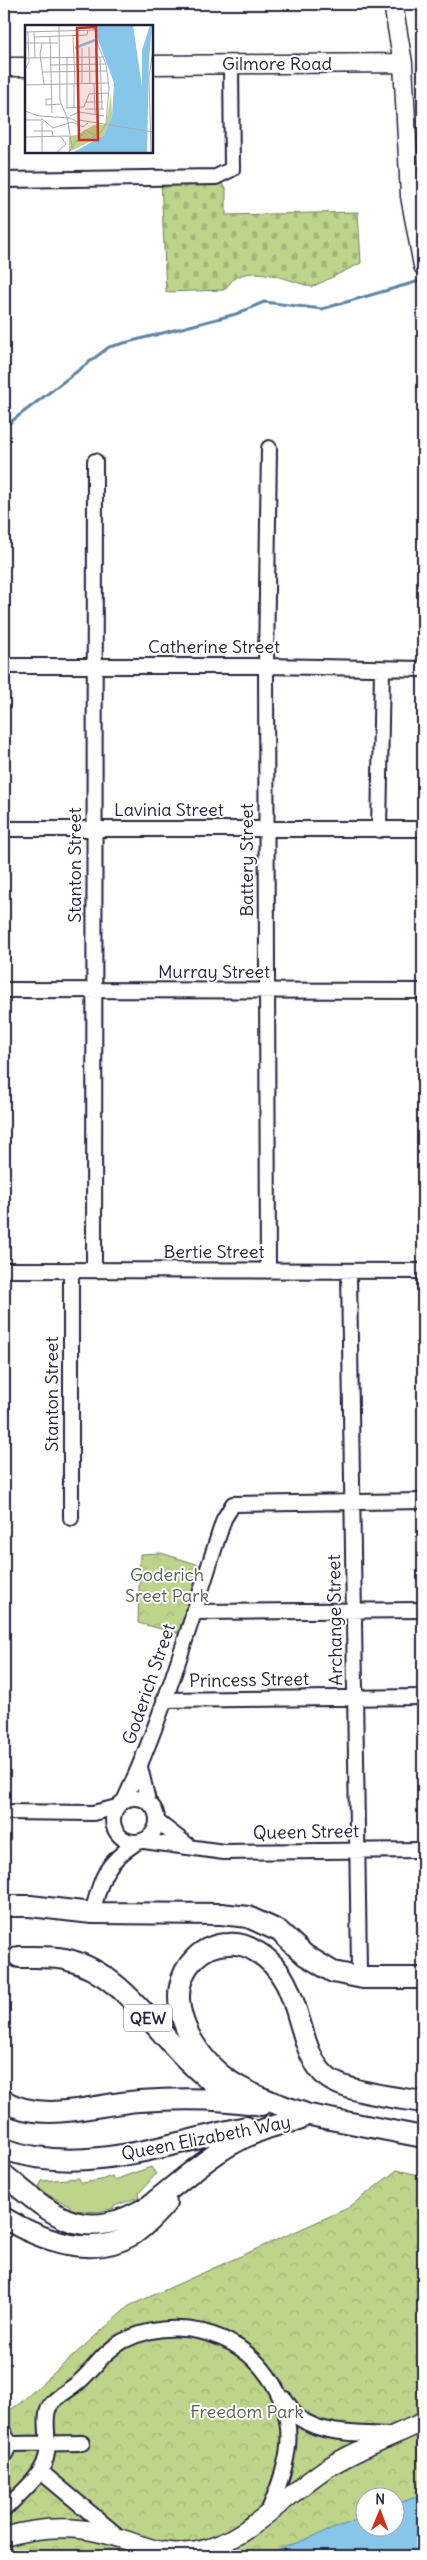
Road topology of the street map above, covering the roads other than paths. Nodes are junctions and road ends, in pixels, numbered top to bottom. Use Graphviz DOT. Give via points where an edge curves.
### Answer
graph roads {
  1 [pos="393,4"];
  2 [pos="403,63"];
  3 [pos="231,64"];
  4 [pos="152,65"];
  5 [pos="4,67"];
  6 [pos="25,67"];
  7 [pos="4,180"];
  8 [pos="423,266"];
  9 [pos="269,448"];
  10 [pos="95,461"];
  11 [pos="4,666"];
  12 [pos="94,666"];
  13 [pos="266,666"];
  14 [pos="382,669"];
  15 [pos="423,669"];
  16 [pos="4,828"];
  17 [pos="94,828"];
  18 [pos="266,829"];
  19 [pos="423,829"];
  20 [pos="379,830"];
  21 [pos="4,990"];
  22 [pos="94,990"];
  23 [pos="423,991"];
  24 [pos="266,992"];
  25 [pos="4,1270"];
  26 [pos="71,1270"];
  27 [pos="94,1270"];
  28 [pos="268,1271"];
  29 [pos="423,1271"];
  30 [pos="349,1272"];
  31 [pos="423,1501"];
  32 [pos="352,1502"];
  33 [pos="71,1518"];
  34 [pos="423,1610"];
  35 [pos="353,1611"];
  36 [pos="193,1612"];
  37 [pos="423,1697"];
  38 [pos="354,1698"];
  39 [pos="164,1700"];
  40 [pos="140,1767"];
  41 [pos="148,1801"];
  42 [pos="121,1804"];
  43 [pos="4,1812"];
  44 [pos="93,1813"];
  45 [pos="158,1822"];
  46 [pos="116,1832"];
  47 [pos="140,1842"];
  48 [pos="190,1847"];
  49 [pos="356,1850"];
  50 [pos="423,1850"];
  51 [pos="115,1857"];
  52 [pos="4,1906"];
  53 [pos="92,1913"];
  54 [pos="19,1958"];
  55 [pos="359,1968"];
  56 [pos="423,1978"];
  57 [pos="4,2101"];
  58 [pos="423,2102"];
  59 [pos="267,2106"];
  60 [pos="302,2117"];
  61 [pos="423,2137"];
  62 [pos="4,2149"];
  63 [pos="132,2152"];
  64 [pos="4,2158"];
  65 [pos="203,2163"];
  66 [pos="4,2175"];
  67 [pos="4,2218"];
  68 [pos="274,2385"];
  69 [pos="423,2422"];
  70 [pos="394,2435"];
  71 [pos="48,2443"];
  72 [pos="82,2443"];
  73 [pos="6,2444"];
  74 [pos="40,2471"];
  75 [pos="4,2510"];
  76 [pos="268,2512"];
  77 [pos="4,2537"];
  78 [pos="122,2539"];
  1 -- 2 [label="main road"];
  2 -- 3 [label="main road, Gilmore Road"];
  2 -- 8 [label="main road" via="410,196"];
  3 -- 4 [label="main road, Gilmore Road"];
  3 -- 7 [label="street" via="232,169 216,177"];
  5 -- 6 [label="main road"];
  9 -- 13 [label="street, Battery Street"];
  10 -- 12 [label="street, Stanton Street"];
  11 -- 12 [label="street, Catherine Street"];
  12 -- 13 [label="street, Catherine Street"];
  12 -- 17 [label="street, Stanton Street"];
  13 -- 14 [label="street, Catherine Street"];
  13 -- 18 [label="street, Battery Street"];
  14 -- 15 [label="street, Catherine Street"];
  14 -- 20 [label="street"];
  16 -- 17 [label="street, Lavinia Street"];
  17 -- 18 [label="street, Lavinia Street"];
  17 -- 22 [label="street, Stanton Street"];
  18 -- 20 [label="street, Lavinia Street"];
  18 -- 24 [label="street, Battery Street"];
  19 -- 20 [label="street, Lavinia Street"];
  21 -- 22 [label="street, Murray Street"];
  22 -- 24 [label="street, Murray Street"];
  22 -- 27 [label="street, Stanton Street"];
  23 -- 24 [label="street, Murray Street"];
  24 -- 28 [label="street, Battery Street"];
  25 -- 26 [label="street, Bertie Street"];
  26 -- 27 [label="street, Bertie Street"];
  26 -- 33 [label="street, Stanton Street"];
  27 -- 28 [label="street, Bertie Street"];
  28 -- 30 [label="street, Bertie Street"];
  29 -- 30 [label="street, Bertie Street"];
  30 -- 32 [label="street, Archange Street"];
  31 -- 32 [label="street"];
  32 -- 35 [label="street, Archange Street"];
  32 -- 36 [label="street, Goderich Street" via="233,1504 224,1519"];
  34 -- 35 [label="street"];
  35 -- 36 [label="street"];
  35 -- 38 [label="street, Archange Street"];
  36 -- 39 [label="street, Goderich Street"];
  37 -- 38 [label="street, Princess Street"];
  38 -- 39 [label="street, Princess Street"];
  38 -- 49 [label="street, Archange Street"];
  39 -- 40 [label="street, Goderich Street"];
  40 -- 41 [label="street, Goderich Street"];
  40 -- 42 [label="street, Goderich Street"];
  41 -- 42 [label="street" via="140,1798"];
  41 -- 45 [label="street" via="157,1814"];
  42 -- 44 [label="street"];
  42 -- 46 [label="street" via="113,1822"];
  43 -- 44 [label="street"];
  44 -- 46 [label="street"];
  45 -- 47 [label="street" via="151,1836"];
  45 -- 48 [label="street, Queen Street"];
  46 -- 47 [label="street" via="126,1840"];
  46 -- 51 [label="street"];
  47 -- 48 [label="street, Queen Street"];
  47 -- 51 [label="street"];
  48 -- 49 [label="street, Queen Street" via="224,1852"];
  49 -- 50 [label="street, Queen Street"];
  49 -- 55 [label="street, Archange Street"];
  51 -- 53 [label="street" via="105,1873"];
  52 -- 53 [label="highway"];
  53 -- 56 [label="highway" via="248,1917 279,1931 305,1955 333,1972 363,1978"];
  54 -- 59 [label="highway, QEW" via="58,1958 96,1972 128,1998 190,2066 237,2096"];
  57 -- 59 [label="highway, QEW" via="32,2112 139,2101 235,2100"];
  58 -- 60 [label="highway" via="347,2087 329,2078 314,2059 285,1981 263,1955 242,1945 231,1944 219,1945 198,1954 184,1972 179,2003 183,2022 200,2052 237,2085"];
  59 -- 60 [label="highway, Queen Elizabeth Way / QEW"];
  60 -- 61 [label="highway, Queen Elizabeth Way / QEW" via="338,2120"];
  60 -- 63 [label="highway, Queen Elizabeth Way / QEW"];
  60 -- 65 [label="highway" via="227,2145"];
  62 -- 63 [label="highway, Queen Elizabeth Way / QEW" via="51,2159 96,2158"];
  63 -- 64 [label="highway" via="66,2167 29,2165"];
  65 -- 66 [label="highway" via="135,2214 98,2225 73,2222 56,2215"];
  65 -- 67 [label="highway" via="150,2220 133,2234 116,2241 90,2246 63,2243 39,2236"];
  68 -- 70 [label="street" via="298,2417 313,2426 335,2432"];
  68 -- 71 [label="street" via="250,2355 216,2335 178,2328 140,2334 106,2352 80,2381 51,2403 46,2416"];
  68 -- 76 [label="street" via="283,2402 289,2440 283,2478"];
  69 -- 70 [label="main road"];
  70 -- 76 [label="main road" via="329,2467"];
  71 -- 72 [label="street"];
  71 -- 73 [label="street"];
  71 -- 74 [label="street" via="46,2460"];
  74 -- 75 [label="street"];
  74 -- 78 [label="street"];
  76 -- 78 [label="main road" via="235,2537 199,2551 160,2552"];
  77 -- 78 [label="main road" via="32,2530 62,2528"];
}
